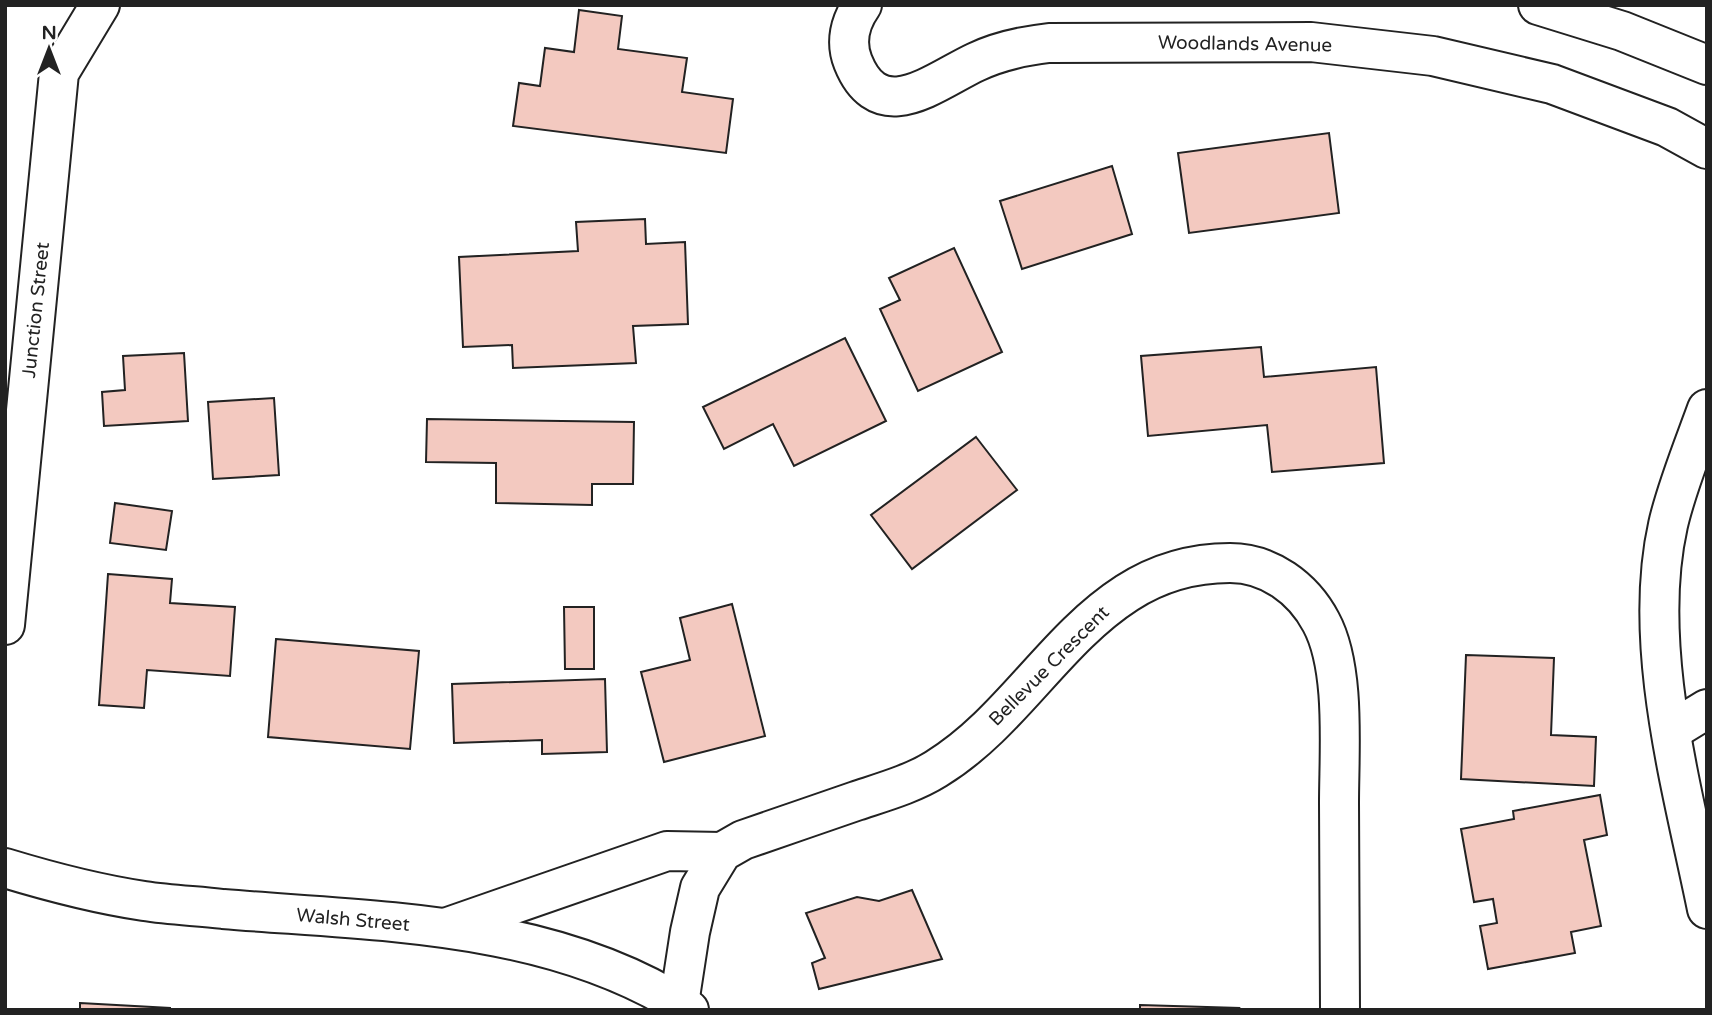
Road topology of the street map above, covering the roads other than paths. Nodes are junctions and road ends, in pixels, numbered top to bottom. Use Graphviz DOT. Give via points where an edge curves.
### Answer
graph roads {
  1 [pos="100,5"];
  2 [pos="862,5"];
  3 [pos="1538,5"];
  4 [pos="1707,65"];
  5 [pos="1707,149"];
  6 [pos="1707,409"];
  7 [pos="5,625"];
  8 [pos="1707,709"];
  9 [pos="1671,731"];
  10 [pos="722,852"];
  11 [pos="5,868"];
  12 [pos="1707,909"];
  13 [pos="446,928"];
  14 [pos="682,1007"];
  15 [pos="1340,1010"];
  1 -- 7 [label="street, Junction Street" via="59,73"];
  2 -- 5 [label="street, Woodlands Avenue" via="850,32 853,61 867,84 894,96 915,94 972,64 1022,46 1311,43 1433,56 1552,84 1667,127"];
  3 -- 4 [label="street" via="1622,31"];
  6 -- 9 [label="street" via="1668,524 1661,570 1660,615"];
  8 -- 9 [label="street"];
  9 -- 12 [label="street"];
  10 -- 13 [label="street, Bellevue Crescent" via="667,851"];
  10 -- 14 [label="street" via="701,888"];
  10 -- 15 [label="street, Bellevue Crescent" via="743,840 935,770 963,751 1093,617 1129,592 1169,572 1208,563 1240,563 1272,572 1298,590 1321,622 1336,666"];
  11 -- 13 [label="street, Walsh Street" via="146,902"];
  13 -- 14 [label="street, Walsh Street" via="561,950 618,971"];
}
